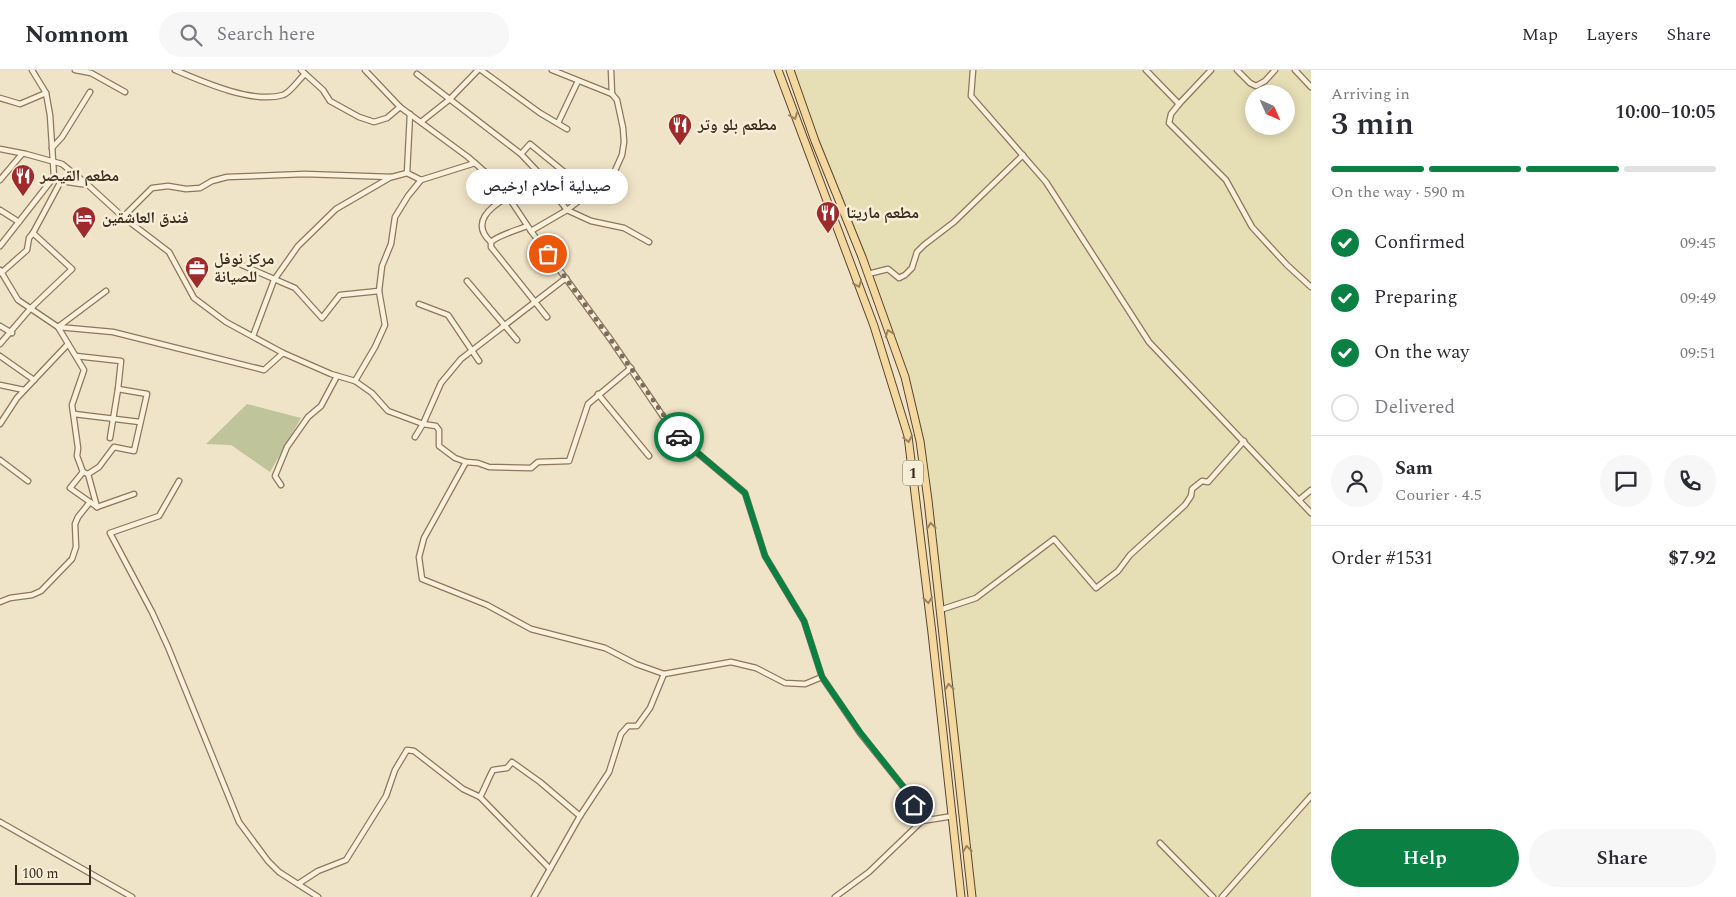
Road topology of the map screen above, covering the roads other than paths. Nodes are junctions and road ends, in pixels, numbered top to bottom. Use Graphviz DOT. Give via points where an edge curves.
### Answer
graph roads {
  1 [pos="32,70"];
  2 [pos="75,70"];
  3 [pos="175,70"];
  4 [pos="365,70"];
  5 [pos="479,70"];
  6 [pos="552,70"];
  7 [pos="611,70"];
  8 [pos="778,70"];
  9 [pos="790,70"];
  10 [pos="973,70"];
  11 [pos="1146,70"];
  12 [pos="1211,70"];
  13 [pos="1238,70"];
  14 [pos="1275,70"];
  15 [pos="1295,70"];
  16 [pos="303,72"];
  17 [pos="417,74"];
  18 [pos="578,81"];
  19 [pos="1311,87"];
  20 [pos="90,92"];
  21 [pos="125,92"];
  22 [pos="46,93"];
  23 [pos="612,94"];
  24 [pos="0,98"];
  25 [pos="450,99"];
  26 [pos="1178,104"];
  27 [pos="400,107"];
  28 [pos="410,114"];
  29 [pos="421,122"];
  30 [pos="558,123"];
  31 [pos="567,129"];
  32 [pos="52,148"];
  33 [pos="0,149"];
  34 [pos="22,154"];
  35 [pos="521,154"];
  36 [pos="1023,155"];
  37 [pos="54,162"];
  38 [pos="475,163"];
  39 [pos="407,172"];
  40 [pos="392,176"];
  41 [pos="54,177"];
  42 [pos="0,180"];
  43 [pos="421,180"];
  44 [pos="61,181"];
  45 [pos="88,185"];
  46 [pos="590,193"];
  47 [pos="508,197"];
  48 [pos="0,210"];
  49 [pos="567,210"];
  50 [pos="123,217"];
  51 [pos="19,222"];
  52 [pos="527,226"];
  53 [pos="531,231"];
  54 [pos="32,233"];
  55 [pos="491,242"];
  56 [pos="649,242"];
  57 [pos="0,246"];
  58 [pos="862,257"];
  59 [pos="849,261"];
  60 [pos="242,265"];
  61 [pos="1,272"];
  62 [pos="868,274"];
  63 [pos="566,278"];
  64 [pos="274,280"];
  65 [pos="467,281"];
  66 [pos="1311,287"];
  67 [pos="106,291"];
  68 [pos="379,291"];
  69 [pos="534,302"];
  70 [pos="419,304"];
  71 [pos="30,309"];
  72 [pos="547,317"];
  73 [pos="0,326"];
  74 [pos="506,326"];
  75 [pos="58,327"];
  76 [pos="12,333"];
  77 [pos="253,336"];
  78 [pos="517,340"];
  79 [pos="0,344"];
  80 [pos="68,344"];
  81 [pos="473,351"];
  82 [pos="283,353"];
  83 [pos="0,356"];
  84 [pos="76,356"];
  85 [pos="897,356"];
  86 [pos="884,359"];
  87 [pos="478,361"];
  88 [pos="631,368"];
  89 [pos="337,376"];
  90 [pos="34,380"];
  91 [pos="355,381"];
  92 [pos="0,385"];
  93 [pos="118,389"];
  94 [pos="24,390"];
  95 [pos="598,394"];
  96 [pos="74,414"];
  97 [pos="113,418"];
  98 [pos="140,422"];
  99 [pos="0,424"];
  100 [pos="422,424"];
  101 [pos="414,437"];
  102 [pos="110,438"];
  103 [pos="1244,441"];
  104 [pos="649,456"];
  105 [pos="0,460"];
  106 [pos="466,462"];
  107 [pos="85,473"];
  108 [pos="28,481"];
  109 [pos="179,481"];
  110 [pos="281,485"];
  111 [pos="1311,490"];
  112 [pos="134,494"];
  113 [pos="1299,500"];
  114 [pos="90,502"];
  115 [pos="97,506"];
  116 [pos="1311,513"];
  117 [pos="0,602"];
  118 [pos="940,610"];
  119 [pos="932,633"];
  120 [pos="943,633"];
  121 [pos="664,674"];
  122 [pos="822,677"];
  123 [pos="1311,796"];
  124 [pos="480,798"];
  125 [pos="580,816"];
  126 [pos="953,816"];
  127 [pos="922,821"];
  128 [pos="0,822"];
  129 [pos="1160,843"];
  130 [pos="550,869"];
  131 [pos="298,884"];
  132 [pos="132,897"];
  133 [pos="318,897"];
  134 [pos="534,897"];
  135 [pos="835,897"];
  136 [pos="961,897"];
  137 [pos="972,897"];
  138 [pos="1213,897"];
  139 [pos="1222,897"];
  1 -- 22 [label="street"];
  2 -- 21 [label="street" via="92,73"];
  3 -- 16 [label="street" via="229,90 260,97 284,94"];
  4 -- 27 [label="street"];
  5 -- 25 [label="street"];
  5 -- 30 [label="street"];
  6 -- 18 [label="street"];
  7 -- 23 [label="street"];
  8 -- 59 [label="main road, 1, one-way"];
  9 -- 58 [label="main road, 1"];
  10 -- 36 [label="street" via="971,96"];
  11 -- 26 [label="street"];
  12 -- 26 [label="street"];
  13 -- 14 [label="street" via="1256,86"];
  15 -- 19 [label="street"];
  16 -- 27 [label="street" via="330,101 359,118 374,122 387,118"];
  17 -- 25 [label="street"];
  18 -- 23 [label="street"];
  18 -- 30 [label="street"];
  20 -- 32 [label="street"];
  22 -- 24 [label="street" via="20,104"];
  22 -- 32 [label="street"];
  23 -- 46 [label="street" via="617,100 623,128 622,155 614,175"];
  25 -- 29 [label="street"];
  25 -- 35 [label="street"];
  26 -- 66 [label="street" via="1169,123 1226,180 1252,227"];
  27 -- 28 [label="street"];
  28 -- 29 [label="street"];
  28 -- 39 [label="street"];
  29 -- 38 [label="street"];
  30 -- 31 [label="street"];
  32 -- 37 [label="street"];
  33 -- 34 [label="street"];
  34 -- 37 [label="street"];
  34 -- 42 [label="street"];
  35 -- 46 [label="street" via="530,144"];
  35 -- 49 [label="street"];
  36 -- 62 [label="street" via="954,222 917,252 906,275 899,278 888,269"];
  36 -- 103 [label="street" via="1046,182 1149,342"];
  37 -- 41 [label="street"];
  37 -- 45 [label="street" via="62,164"];
  38 -- 43 [label="street"];
  38 -- 47 [label="street"];
  39 -- 40 [label="street"];
  39 -- 43 [label="street"];
  40 -- 50 [label="street" via="305,174 227,177 200,188 152,188"];
  40 -- 64 [label="street" via="336,209 298,246"];
  41 -- 44 [label="street"];
  41 -- 51 [label="street"];
  43 -- 68 [label="street" via="395,217"];
  44 -- 45 [label="street"];
  44 -- 54 [label="street"];
  45 -- 50 [label="street"];
  46 -- 49 [label="street"];
  47 -- 52 [label="street"];
  47 -- 55 [label="street" via="492,206 485,215 481,226 483,235"];
  48 -- 51 [label="street"];
  49 -- 53 [label="street"];
  49 -- 56 [label="street" via="591,221 624,228"];
  50 -- 77 [label="street" via="169,252 194,298 226,322"];
  51 -- 57 [label="street"];
  52 -- 53 [label="street"];
  52 -- 55 [label="street" via="496,237"];
  53 -- 63 [label="street"];
  54 -- 61 [label="street" via="27,250"];
  54 -- 71 [label="street" via="72,270"];
  55 -- 69 [label="street" via="491,247"];
  58 -- 59 [label="main road"];
  58 -- 62 [label="main road, 1"];
  59 -- 86 [label="main road, 1, one-way"];
  60 -- 64 [label="street"];
  61 -- 71 [label="street" via="18,300"];
  85 -- 62 [label="main road, 1, one-way"];
  63 -- 69 [label="street"];
  63 -- 88 [label="street"];
  64 -- 68 [label="street" via="295,288 322,318 340,295"];
  64 -- 77 [label="street"];
  65 -- 74 [label="street"];
  67 -- 75 [label="street"];
  68 -- 91 [label="street" via="385,325"];
  69 -- 72 [label="street"];
  69 -- 74 [label="street"];
  70 -- 81 [label="street" via="448,316"];
  71 -- 75 [label="street"];
  71 -- 76 [label="street"];
  73 -- 76 [label="street"];
  74 -- 78 [label="street"];
  74 -- 81 [label="street"];
  75 -- 80 [label="street"];
  75 -- 82 [label="street" via="114,332 264,370"];
  76 -- 79 [label="street"];
  77 -- 82 [label="street"];
  80 -- 84 [label="street"];
  80 -- 90 [label="street"];
  81 -- 87 [label="street"];
  81 -- 100 [label="street" via="461,359 441,382"];
  82 -- 89 [label="street"];
  83 -- 90 [label="street"];
  84 -- 93 [label="street" via="121,361"];
  84 -- 96 [label="street" via="84,370 72,405"];
  85 -- 86 [label="main road"];
  118 -- 85 [label="main road, 1, one-way" via="920,441"];
  86 -- 119 [label="main road, 1, one-way" via="908,436"];
  88 -- 95 [label="street"];
  88 -- 122 [label="street" via="675,434 745,493 765,556 804,621"];
  89 -- 91 [label="street"];
  89 -- 110 [label="street" via="321,406 308,416 287,447 275,476"];
  90 -- 94 [label="street"];
  91 -- 100 [label="street" via="372,393 388,411"];
  92 -- 94 [label="street"];
  93 -- 97 [label="street"];
  93 -- 98 [label="street" via="148,394"];
  94 -- 99 [label="street"];
  95 -- 104 [label="street"];
  95 -- 106 [label="street" via="588,404 569,461 538,462 531,468 489,467"];
  96 -- 97 [label="street"];
  96 -- 107 [label="street" via="77,456"];
  97 -- 98 [label="street"];
  97 -- 102 [label="street"];
  98 -- 107 [label="street" via="134,451 114,448 99,467"];
  100 -- 101 [label="street"];
  100 -- 106 [label="street" via="436,426 439,430 438,446"];
  103 -- 113 [label="street"];
  103 -- 118 [label="street" via="1208,482 1202,481 1192,489 1186,505 1096,588 1054,539 976,598"];
  105 -- 108 [label="street"];
  106 -- 121 [label="street" via="424,538 419,557 422,579 487,605 530,629 605,648"];
  107 -- 114 [label="street" via="70,488"];
  107 -- 115 [label="street"];
  109 -- 131 [label="street" via="158,516 110,533 168,647 239,822 278,872"];
  111 -- 113 [label="street"];
  112 -- 115 [label="street"];
  113 -- 116 [label="street"];
  114 -- 115 [label="street"];
  114 -- 117 [label="street" via="75,524 76,547 72,558 41,591"];
  118 -- 120 [label="main road, 1"];
  119 -- 120 [label="main road"];
  119 -- 126 [label="main road, 1"];
  137 -- 120 [label="main road, 1, one-way"];
  121 -- 122 [label="street" via="731,662 756,668 785,683 805,684"];
  121 -- 125 [label="street" via="650,708 637,726 628,726 621,734 609,772"];
  122 -- 127 [label="street" via="905,789"];
  123 -- 139 [label="street"];
  124 -- 125 [label="street" via="493,770 506,768 512,762"];
  124 -- 130 [label="street"];
  124 -- 131 [label="street" via="463,789 414,750 407,750 395,770 386,796 346,860 318,871"];
  125 -- 130 [label="street"];
  126 -- 127 [label="street"];
  126 -- 136 [label="main road, 1"];
  127 -- 135 [label="street" via="869,872"];
  128 -- 132 [label="street"];
  129 -- 138 [label="street"];
  130 -- 134 [label="street"];
  131 -- 133 [label="street"];
}
